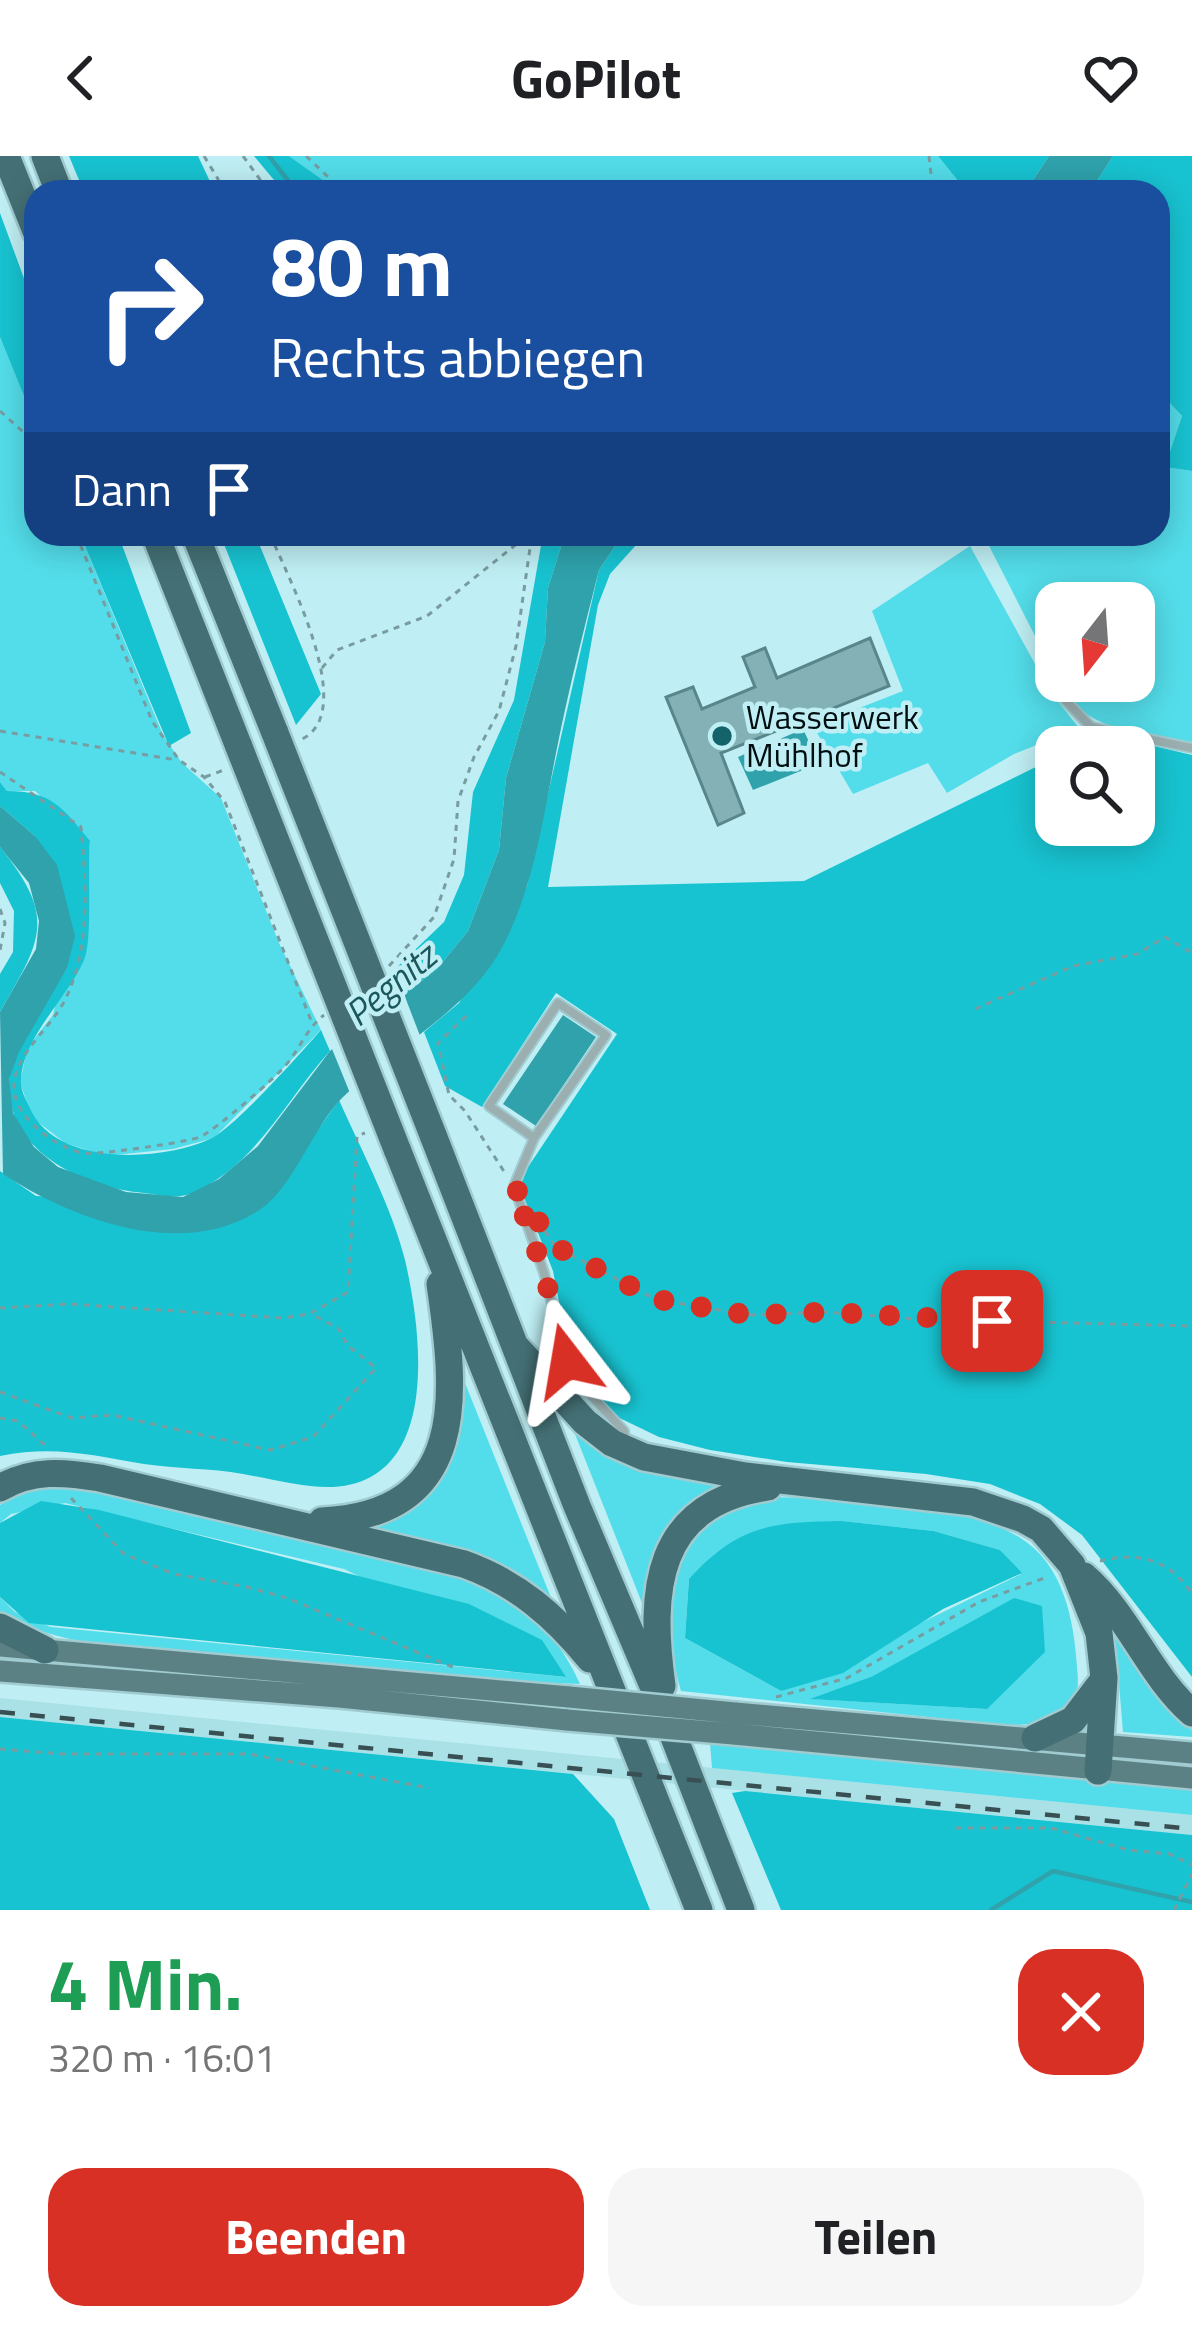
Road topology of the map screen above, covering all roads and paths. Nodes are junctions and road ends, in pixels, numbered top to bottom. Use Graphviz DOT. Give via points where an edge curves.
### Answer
graph roads {
  1 [pos="6,156"];
  2 [pos="306,156"];
  3 [pos="331,180"];
  4 [pos="24,201"];
  5 [pos="0,411"];
  6 [pos="24,433"];
  7 [pos="81,546"];
  8 [pos="159,546"];
  9 [pos="200,546"];
  10 [pos="275,546"];
  11 [pos="516,546"];
  12 [pos="529,546"];
  13 [pos="322,668"];
  14 [pos="1066,702"];
  15 [pos="0,731"];
  16 [pos="281,739"];
  17 [pos="1192,748"];
  18 [pos="232,758"];
  19 [pos="178,760"];
  20 [pos="0,772"];
  21 [pos="204,777"];
  22 [pos="0,909"];
  23 [pos="0,950"];
  24 [pos="1192,953"];
  25 [pos="384,970"];
  26 [pos="975,1009"];
  27 [pos="330,1010"];
  28 [pos="466,1016"];
  29 [pos="312,1024"];
  30 [pos="376,1128"];
  31 [pos="534,1138"];
  32 [pos="514,1186"];
  33 [pos="535,1216"];
  34 [pos="435,1244"];
  35 [pos="0,1308"];
  36 [pos="309,1314"];
  37 [pos="1192,1326"];
  38 [pos="516,1347"];
  39 [pos="0,1392"];
  40 [pos="0,1418"];
  41 [pos="48,1448"];
  42 [pos="626,1450"];
  43 [pos="796,1483"];
  44 [pos="0,1488"];
  45 [pos="70,1498"];
  46 [pos="297,1522"];
  47 [pos="1100,1561"];
  48 [pos="1059,1571"];
  49 [pos="1192,1594"];
  50 [pos="0,1627"];
  51 [pos="0,1646"];
  52 [pos="45,1650"];
  53 [pos="462,1670"];
  54 [pos="0,1671"];
  55 [pos="1104,1678"];
  56 [pos="608,1682"];
  57 [pos="762,1700"];
  58 [pos="568,1709"];
  59 [pos="1192,1714"];
  60 [pos="667,1719"];
  61 [pos="735,1723"];
  62 [pos="1036,1738"];
  63 [pos="0,1750"];
  64 [pos="1192,1753"];
  65 [pos="1099,1758"];
  66 [pos="1192,1778"];
  67 [pos="429,1788"];
  68 [pos="955,1828"];
  69 [pos="1192,1865"];
  70 [pos="1192,1874"];
  71 [pos="699,1910"];
  72 [pos="741,1910"];
  73 [pos="1174,1910"];
  1 -- 4 [label="highway"];
  2 -- 3 [label="path"];
  5 -- 6 [label="path"];
  7 -- 19 [label="path" via="152,721"];
  8 -- 18 [label="highway"];
  9 -- 16 [label="highway"];
  10 -- 13 [label="path"];
  11 -- 13 [label="path" via="427,616 337,650"];
  12 -- 25 [label="path" via="516,646 499,711 458,801 454,859 434,917"];
  13 -- 16 [label="path" via="318,722 308,737"];
  14 -- 17 [label="lane" via="1091,727"];
  15 -- 19 [label="path"];
  16 -- 38 [label="highway, bridge"];
  18 -- 21 [label="path"];
  18 -- 34 [label="highway, bridge"];
  19 -- 21 [label="path"];
  20 -- 29 [label="path" via="82,827 80,962 13,1083 23,1112 45,1137 86,1155 201,1137 286,1066"];
  21 -- 29 [label="path" via="225,802"];
  22 -- 23 [label="path"];
  24 -- 26 [label="path" via="1166,937"];
  27 -- 29 [label="path"];
  28 -- 32 [label="path" via="438,1043 449,1095"];
  30 -- 36 [label="path" via="357,1136 348,1292"];
  31 -- 31 [label="lane" via="606,1035 558,1003 490,1106"];
  31 -- 32 [label="lane"];
  32 -- 42 [label="lane" via="567,1361 623,1431"];
  33 -- 37 [label="path" via="556,1247 655,1299 748,1315"];
  34 -- 46 [label="highway" via="452,1387 439,1455 426,1478 387,1508"];
  34 -- 56 [label="highway"];
  35 -- 36 [label="path"];
  36 -- 39 [label="path" via="338,1328 376,1368 313,1437 270,1450 112,1415 72,1418"];
  38 -- 42 [label="highway" via="585,1422"];
  38 -- 60 [label="highway"];
  40 -- 41 [label="path" via="18,1421"];
  42 -- 43 [label="highway"];
  43 -- 48 [label="highway" via="992,1507 1041,1529"];
  43 -- 60 [label="highway" via="725,1497 671,1546 656,1620"];
  44 -- 46 [label="highway" via="30,1475 72,1474"];
  45 -- 53 [label="path" via="124,1554 174,1574 287,1598"];
  46 -- 56 [label="highway" via="493,1574 542,1608"];
  47 -- 49 [label="path" via="1126,1554 1155,1561"];
  48 -- 55 [label="highway" via="1093,1611"];
  48 -- 57 [label="path" via="979,1602 847,1678"];
  48 -- 59 [label="highway" via="1121,1616"];
  50 -- 52 [label="highway"];
  51 -- 52 [label="main road"];
  52 -- 58 [label="main road"];
  54 -- 58 [label="main road"];
  55 -- 62 [label="highway" via="1073,1720"];
  55 -- 65 [label="highway"];
  56 -- 71 [label="highway"];
  58 -- 61 [label="main road, bridge"];
  60 -- 72 [label="highway"];
  61 -- 62 [label="main road"];
  61 -- 65 [label="main road"];
  62 -- 65 [label="main road"];
  63 -- 67 [label="path" via="249,1754"];
  64 -- 65 [label="main road"];
  65 -- 66 [label="main road"];
  68 -- 69 [label="path" via="1051,1828"];
  70 -- 73 [label="path"];
}
